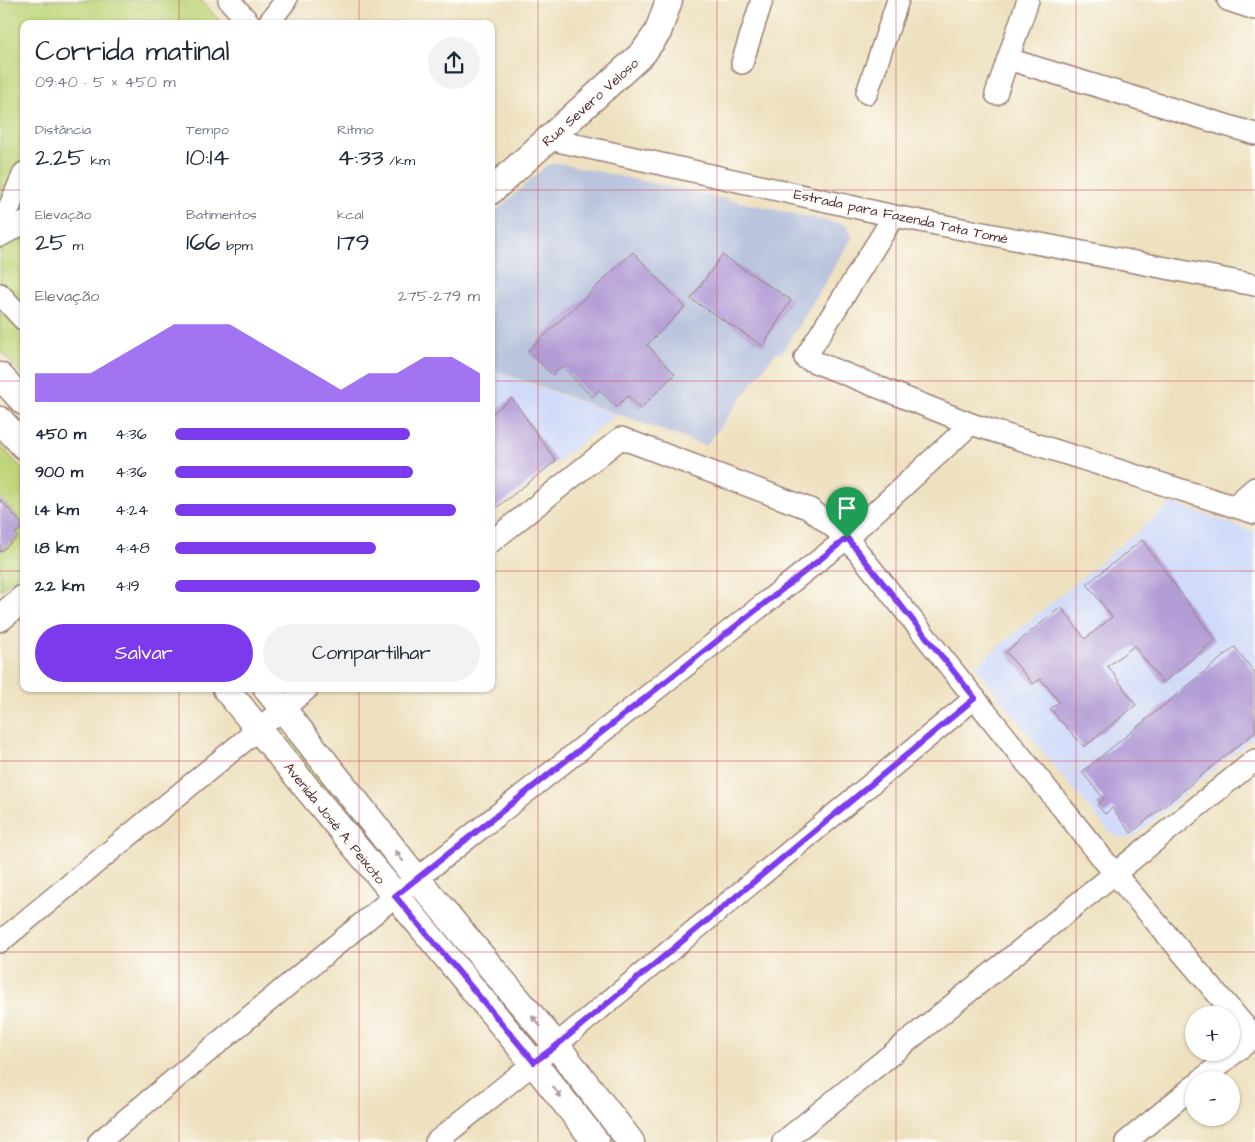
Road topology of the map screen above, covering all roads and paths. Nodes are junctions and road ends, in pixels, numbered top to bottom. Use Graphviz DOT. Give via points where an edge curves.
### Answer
graph roads {
  1 [pos="229,0"];
  2 [pos="286,0"];
  3 [pos="669,0"];
  4 [pos="762,0"];
  5 [pos="898,0"];
  6 [pos="1028,0"];
  7 [pos="1228,0"];
  8 [pos="1255,9"];
  9 [pos="246,20"];
  10 [pos="271,20"];
  11 [pos="1008,58"];
  12 [pos="742,63"];
  13 [pos="867,93"];
  14 [pos="996,94"];
  15 [pos="1255,134"];
  16 [pos="549,139"];
  17 [pos="20,182"];
  18 [pos="495,187"];
  19 [pos="894,216"];
  20 [pos="20,225"];
  21 [pos="0,229"];
  22 [pos="0,236"];
  23 [pos="1255,285"];
  24 [pos="0,294"];
  25 [pos="20,316"];
  26 [pos="0,376"];
  27 [pos="20,398"];
  28 [pos="0,420"];
  29 [pos="970,424"];
  30 [pos="20,442"];
  31 [pos="1255,488"];
  32 [pos="1234,506"];
  33 [pos="1255,513"];
  34 [pos="847,538"];
  35 [pos="495,539"];
  36 [pos="20,601"];
  37 [pos="0,618"];
  38 [pos="228,692"];
  39 [pos="297,692"];
  40 [pos="975,698"];
  41 [pos="274,699"];
  42 [pos="258,728"];
  43 [pos="1255,760"];
  44 [pos="1115,874"];
  45 [pos="417,879"];
  46 [pos="395,896"];
  47 [pos="0,942"];
  48 [pos="1255,1037"];
  49 [pos="556,1046"];
  50 [pos="534,1062"];
  51 [pos="1212,1071"];
  52 [pos="1185,1093"];
  53 [pos="99,1142"];
  54 [pos="436,1142"];
  55 [pos="596,1142"];
  56 [pos="631,1142"];
  57 [pos="783,1142"];
  58 [pos="1126,1142"];
  1 -- 9 [label="street"];
  2 -- 10 [label="street"];
  3 -- 16 [label="street, Rua Severo Veloso" via="658,32 643,53"];
  4 -- 12 [label="street"];
  5 -- 13 [label="street"];
  6 -- 11 [label="street"];
  7 -- 8 [label="street"];
  11 -- 14 [label="street"];
  11 -- 15 [label="street"];
  16 -- 18 [label="street, Rua Severo Veloso"];
  16 -- 19 [label="street, Estrada para Fazenda Tata Tomé"];
  17 -- 21 [label="street"];
  19 -- 23 [label="street, Estrada para Fazenda Tata Tomé"];
  19 -- 29 [label="street" via="805,358"];
  20 -- 22 [label="street"];
  24 -- 25 [label="street"];
  26 -- 27 [label="street"];
  28 -- 30 [label="street"];
  29 -- 32 [label="street"];
  29 -- 34 [label="street"];
  31 -- 32 [label="street"];
  32 -- 33 [label="street"];
  34 -- 35 [label="street" via="810,509 621,438"];
  34 -- 40 [label="street"];
  34 -- 45 [label="street"];
  36 -- 37 [label="street"];
  38 -- 42 [label="street, Avenida José A. Peixoto"];
  39 -- 41 [label="street"];
  40 -- 44 [label="street"];
  40 -- 49 [label="street"];
  41 -- 42 [label="street"];
  45 -- 41 [label="street, one-way"];
  42 -- 46 [label="street, Avenida José A. Peixoto"];
  42 -- 47 [label="street"];
  43 -- 44 [label="street"];
  44 -- 48 [label="street"];
  44 -- 57 [label="street"];
  45 -- 46 [label="street"];
  49 -- 45 [label="street, one-way"];
  46 -- 50 [label="street, Avenida José A. Peixoto"];
  46 -- 53 [label="street"];
  48 -- 51 [label="street"];
  49 -- 50 [label="street"];
  49 -- 56 [label="street"];
  50 -- 54 [label="street"];
  50 -- 55 [label="street, Avenida José A. Peixoto, one-way"];
  52 -- 58 [label="street"];
}
